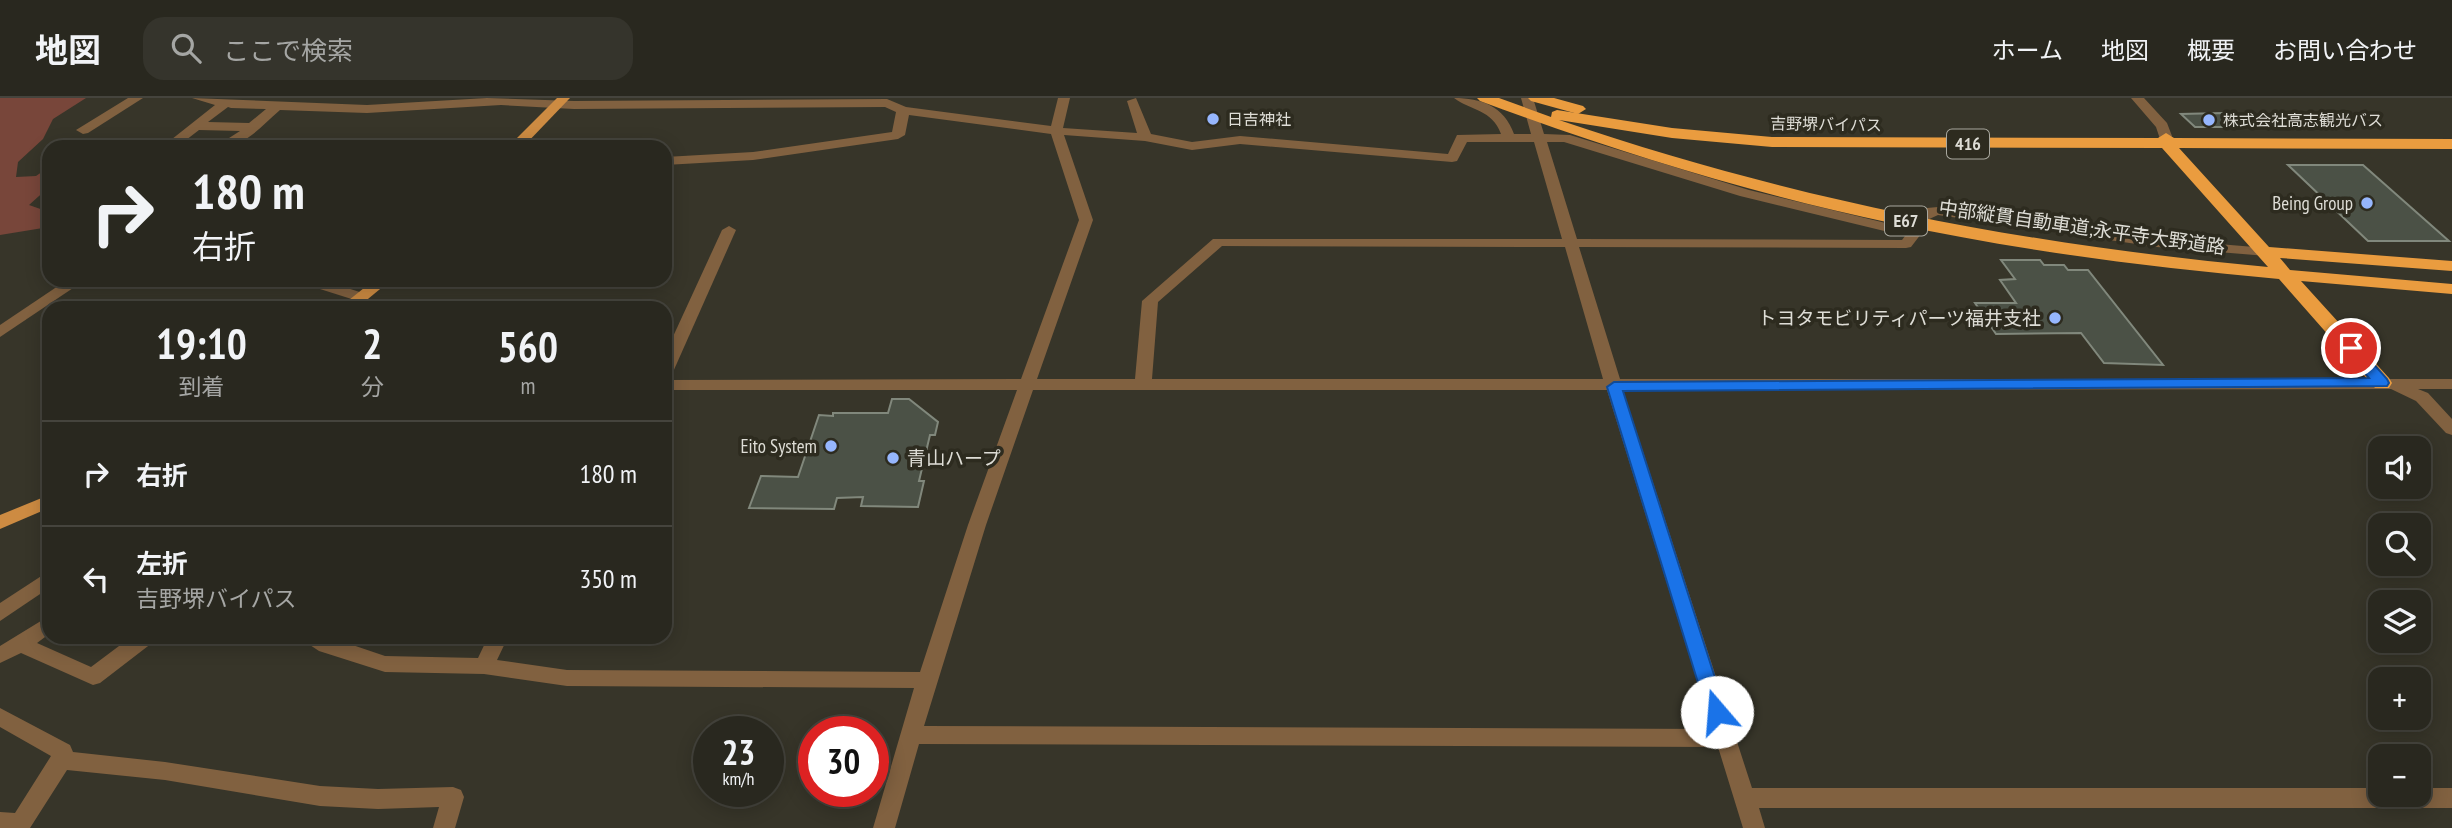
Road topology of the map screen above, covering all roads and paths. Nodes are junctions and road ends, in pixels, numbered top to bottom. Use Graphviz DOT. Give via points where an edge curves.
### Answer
graph roads {
  1 [pos="137,98"];
  2 [pos="198,98"];
  3 [pos="1064,98"];
  4 [pos="1460,98"];
  5 [pos="1486,98"];
  6 [pos="2137,98"];
  7 [pos="560,101"];
  8 [pos="1133,101"];
  9 [pos="1531,102"];
  10 [pos="225,103"];
  11 [pos="277,106"];
  12 [pos="903,110"];
  13 [pos="196,126"];
  14 [pos="253,127"];
  15 [pos="83,130"];
  16 [pos="1056,131"];
  17 [pos="2452,135"];
  18 [pos="1145,136"];
  19 [pos="1509,138"];
  20 [pos="1539,138"];
  21 [pos="178,140"];
  22 [pos="237,140"];
  23 [pos="522,140"];
  24 [pos="2167,140"];
  25 [pos="2452,144"];
  26 [pos="672,161"];
  27 [pos="1919,226"];
  28 [pos="729,230"];
  29 [pos="1571,243"];
  30 [pos="2267,252"];
  31 [pos="2452,266"];
  32 [pos="67,287"];
  33 [pos="329,287"];
  34 [pos="374,287"];
  35 [pos="2452,288"];
  36 [pos="2300,290"];
  37 [pos="362,297"];
  38 [pos="46,301"];
  39 [pos="357,301"];
  40 [pos="2452,302"];
  41 [pos="42,304"];
  42 [pos="0,332"];
  43 [pos="672,356"];
  44 [pos="2382,383"];
  45 [pos="2452,384"];
  46 [pos="672,385"];
  47 [pos="1029,385"];
  48 [pos="1143,385"];
  49 [pos="1614,387"];
  50 [pos="2452,429"];
  51 [pos="42,504"];
  52 [pos="0,522"];
  53 [pos="42,583"];
  54 [pos="0,613"];
  55 [pos="42,629"];
  56 [pos="136,644"];
  57 [pos="324,644"];
  58 [pos="495,644"];
  59 [pos="21,645"];
  60 [pos="0,655"];
  61 [pos="484,666"];
  62 [pos="927,680"];
  63 [pos="0,717"];
  64 [pos="911,735"];
  65 [pos="1725,738"];
  66 [pos="62,760"];
  67 [pos="1745,798"];
  68 [pos="2452,798"];
  69 [pos="13,824"];
  70 [pos="444,828"];
  71 [pos="884,828"];
  72 [pos="1754,828"];
  1 -- 15 [label="street"];
  2 -- 10 [label="street"];
  3 -- 16 [label="street"];
  4 -- 19 [label="street" via="1502,118"];
  5 -- 9 [label="highway, 吉野堺バイパス / 416"];
  5 -- 35 [label="highway, 中部縦貫自動車道;永平寺大野道路 / E67" via="1654,158 1872,214 2088,253"];
  6 -- 24 [label="street" via="2162,126"];
  7 -- 11 [label="street" via="367,108"];
  7 -- 12 [label="street" via="887,103"];
  7 -- 23 [label="main road"];
  8 -- 18 [label="street"];
  9 -- 20 [label="street"];
  9 -- 24 [label="highway, 吉野堺バイパス / 416" via="1672,133 1772,142"];
  10 -- 11 [label="street"];
  10 -- 13 [label="street"];
  11 -- 14 [label="street"];
  12 -- 16 [label="street"];
  12 -- 26 [label="street" via="898,135 785,154"];
  13 -- 14 [label="street"];
  13 -- 21 [label="street"];
  14 -- 22 [label="street"];
  16 -- 18 [label="street"];
  16 -- 47 [label="street" via="1087,219"];
  17 -- 24 [label="highway, 吉野堺バイパス / 416"];
  18 -- 19 [label="street" via="1192,146 1240,141 1452,158 1462,138"];
  19 -- 20 [label="street"];
  20 -- 27 [label="street" via="1565,138 1745,192"];
  20 -- 29 [label="street"];
  24 -- 25 [label="highway, 吉野堺バイパス / 416"];
  24 -- 30 [label="highway"];
  27 -- 29 [label="street" via="1906,244"];
  27 -- 30 [label="street" via="1929,212 1938,211 2157,243"];
  28 -- 43 [label="street"];
  29 -- 48 [label="street" via="1218,242 1150,302"];
  29 -- 49 [label="street"];
  30 -- 31 [label="highway"];
  30 -- 36 [label="highway"];
  32 -- 38 [label="street"];
  33 -- 37 [label="street"];
  34 -- 37 [label="main road"];
  36 -- 40 [label="highway"];
  36 -- 44 [label="highway"];
  37 -- 39 [label="main road"];
  41 -- 42 [label="street"];
  44 -- 45 [label="street"];
  44 -- 49 [label="street"];
  44 -- 50 [label="street" via="2421,397"];
  46 -- 47 [label="street"];
  47 -- 48 [label="street"];
  47 -- 62 [label="street"];
  48 -- 49 [label="street"];
  49 -- 65 [label="street"];
  51 -- 52 [label="main road"];
  53 -- 54 [label="street"];
  55 -- 59 [label="street"];
  56 -- 59 [label="street" via="93,677"];
  57 -- 61 [label="street" via="385,664"];
  58 -- 61 [label="street"];
  59 -- 60 [label="street"];
  61 -- 62 [label="street" via="567,678"];
  62 -- 64 [label="street"];
  63 -- 66 [label="street" via="62,751"];
  64 -- 65 [label="street"];
  64 -- 71 [label="street"];
  65 -- 67 [label="street"];
  66 -- 69 [label="street"];
  66 -- 70 [label="street" via="320,796 453,797"];
  67 -- 68 [label="street"];
  67 -- 72 [label="street"];
}
